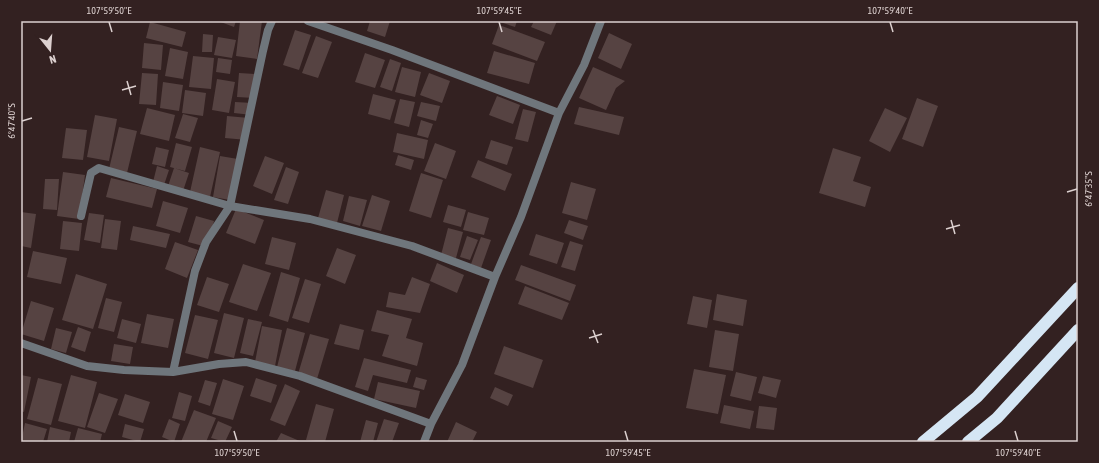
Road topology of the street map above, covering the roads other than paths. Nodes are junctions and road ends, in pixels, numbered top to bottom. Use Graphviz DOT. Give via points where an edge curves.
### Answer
graph roads {
  1 [pos="272,21"];
  2 [pos="308,21"];
  3 [pos="602,21"];
  4 [pos="559,113"];
  5 [pos="230,206"];
  6 [pos="81,216"];
  7 [pos="495,277"];
  8 [pos="1078,288"];
  9 [pos="1078,330"];
  10 [pos="21,343"];
  11 [pos="173,372"];
  12 [pos="431,424"];
  13 [pos="424,442"];
  14 [pos="923,442"];
  15 [pos="968,442"];
  1 -- 5 [label="street" via="263,51"];
  2 -- 4 [label="street"];
  3 -- 4 [label="street" via="584,65"];
  4 -- 7 [label="street" via="521,217"];
  5 -- 6 [label="street" via="99,168 91,173"];
  5 -- 7 [label="street" via="310,219 412,246"];
  5 -- 11 [label="street" via="206,242 195,271"];
  7 -- 12 [label="street" via="462,365"];
  8 -- 14 [label="highway" via="977,398"];
  9 -- 15 [label="highway" via="997,418"];
  10 -- 11 [label="street" via="87,366"];
  11 -- 12 [label="street" via="246,362 300,376"];
  12 -- 13 [label="street"];
}
